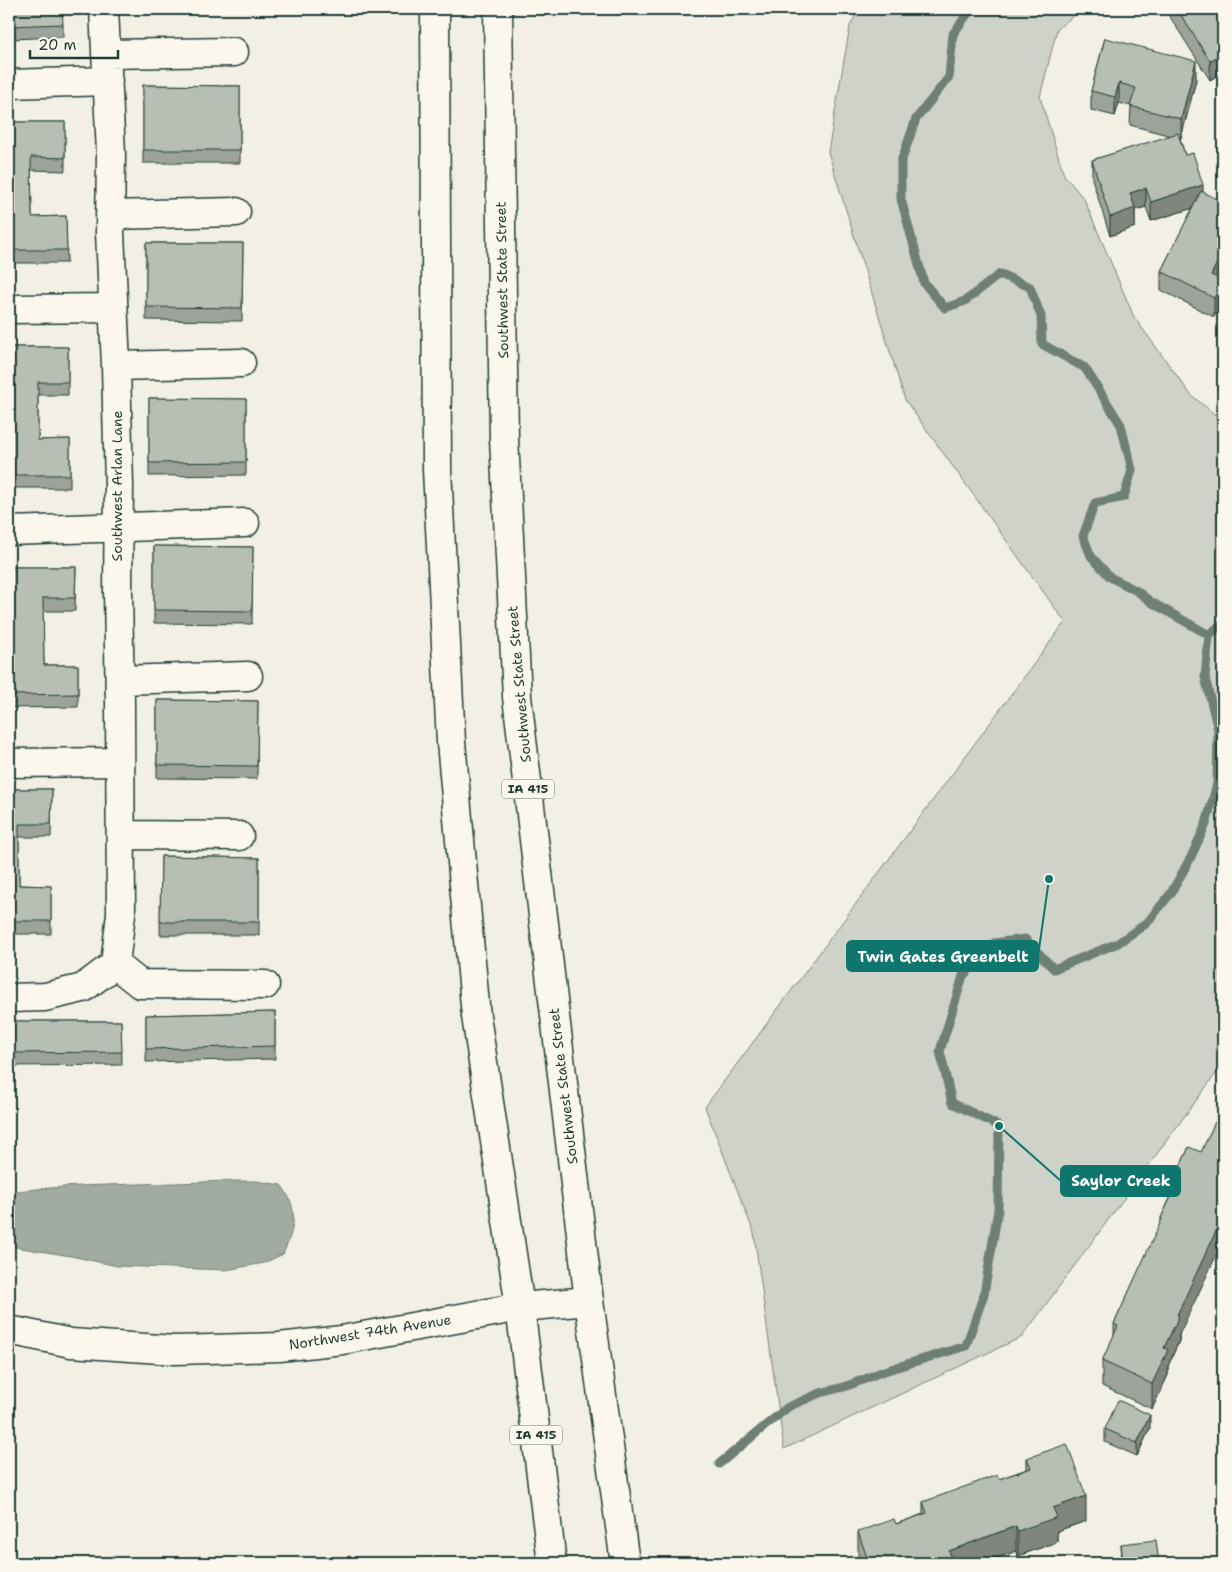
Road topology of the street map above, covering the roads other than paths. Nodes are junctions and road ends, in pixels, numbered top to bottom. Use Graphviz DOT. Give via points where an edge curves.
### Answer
graph roads {
  1 [pos="104,9"];
  2 [pos="435,9"];
  3 [pos="498,9"];
  4 [pos="234,52"];
  5 [pos="106,54"];
  6 [pos="108,81"];
  7 [pos="9,84"];
  8 [pos="236,212"];
  9 [pos="110,214"];
  10 [pos="113,308"];
  11 [pos="9,309"];
  12 [pos="241,363"];
  13 [pos="116,366"];
  14 [pos="245,523"];
  15 [pos="118,528"];
  16 [pos="9,531"];
  17 [pos="248,676"];
  18 [pos="120,680"];
  19 [pos="120,762"];
  20 [pos="9,763"];
  21 [pos="121,835"];
  22 [pos="239,836"];
  23 [pos="115,964"];
  24 [pos="265,985"];
  25 [pos="9,998"];
  26 [pos="589,1301"];
  27 [pos="520,1307"];
  28 [pos="20,1332"];
  29 [pos="552,1563"];
  30 [pos="625,1563"];
  1 -- 5 [label="main road, Southwest Arlan Lane"];
  2 -- 27 [label="main road, IA 415" via="437,469 451,742 476,1016"];
  3 -- 26 [label="main road, Southwest State Street / IA 415" via="504,438 517,697"];
  4 -- 5 [label="main road"];
  5 -- 6 [label="main road, Southwest Arlan Lane"];
  6 -- 7 [label="main road"];
  6 -- 9 [label="main road, Southwest Arlan Lane"];
  8 -- 9 [label="main road"];
  9 -- 10 [label="main road, Southwest Arlan Lane"];
  10 -- 11 [label="main road"];
  10 -- 13 [label="main road, Southwest Arlan Lane"];
  12 -- 13 [label="main road"];
  13 -- 15 [label="main road, Southwest Arlan Lane"];
  14 -- 15 [label="main road"];
  15 -- 16 [label="main road"];
  15 -- 18 [label="main road, Southwest Arlan Lane"];
  17 -- 18 [label="main road"];
  18 -- 19 [label="main road, Southwest Arlan Lane"];
  19 -- 20 [label="main road"];
  19 -- 21 [label="main road, Southwest Arlan Lane"];
  21 -- 22 [label="main road"];
  21 -- 23 [label="main road, Southwest Arlan Lane" via="120,914"];
  23 -- 24 [label="main road" via="140,984"];
  23 -- 25 [label="main road" via="83,988 45,997"];
  26 -- 27 [label="main road, Northwest 74th Avenue"];
  26 -- 30 [label="main road, Southwest State Street / IA 415"];
  27 -- 28 [label="main road, Northwest 74th Avenue" via="342,1340 280,1347 175,1350 71,1343"];
  27 -- 29 [label="main road, IA 415"];
}
